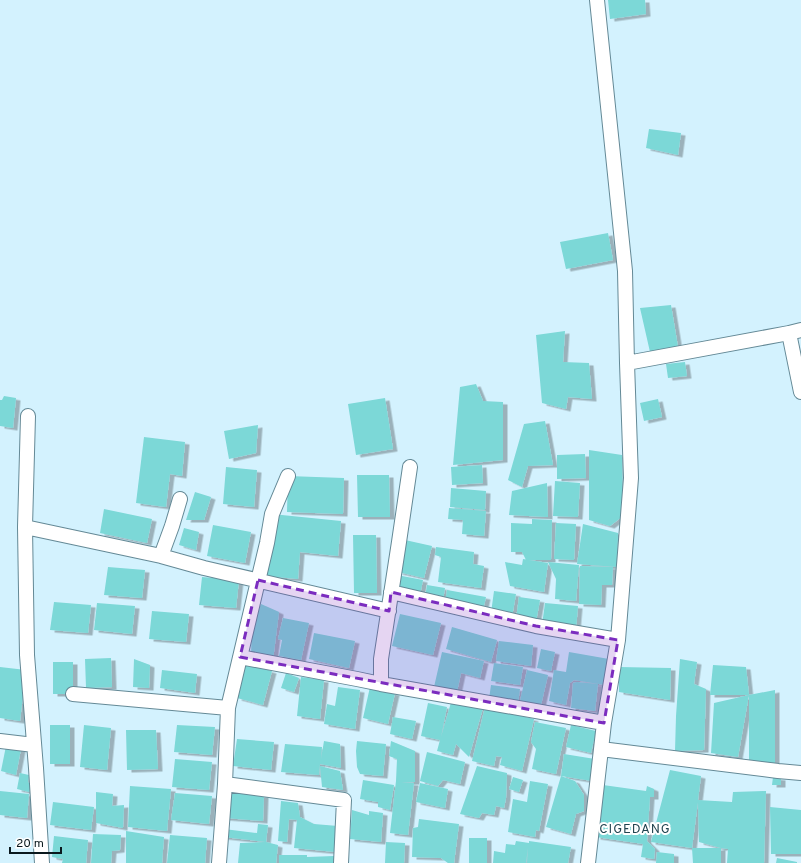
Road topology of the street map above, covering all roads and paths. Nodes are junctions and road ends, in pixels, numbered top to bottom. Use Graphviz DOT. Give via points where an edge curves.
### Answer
graph roads {
  1 [pos="597,0"];
  2 [pos="795,331"];
  3 [pos="627,363"];
  4 [pos="801,392"];
  5 [pos="28,416"];
  6 [pos="410,467"];
  7 [pos="288,476"];
  8 [pos="180,499"];
  9 [pos="25,527"];
  10 [pos="161,556"];
  11 [pos="258,580"];
  12 [pos="391,592"];
  13 [pos="389,610"];
  14 [pos="618,640"];
  15 [pos="240,657"];
  16 [pos="381,684"];
  17 [pos="73,694"];
  18 [pos="228,708"];
  19 [pos="604,723"];
  20 [pos="0,741"];
  21 [pos="34,745"];
  22 [pos="601,749"];
  23 [pos="801,773"];
  24 [pos="225,784"];
  25 [pos="42,863"];
  26 [pos="219,863"];
  27 [pos="341,863"];
  28 [pos="588,863"];
  1 -- 3 [label="street" via="625,271"];
  2 -- 3 [label="street"];
  2 -- 4 [label="street"];
  3 -- 14 [label="street" via="631,478"];
  5 -- 9 [label="street"];
  6 -- 12 [label="street"];
  7 -- 11 [label="street" via="272,514"];
  8 -- 10 [label="street"];
  9 -- 10 [label="street"];
  9 -- 21 [label="street" via="27,655"];
  10 -- 11 [label="street"];
  11 -- 13 [label="street"];
  11 -- 15 [label="street"];
  12 -- 13 [label="street"];
  12 -- 14 [label="street" via="536,626"];
  13 -- 16 [label="street" via="381,659"];
  14 -- 19 [label="street"];
  15 -- 16 [label="street"];
  15 -- 18 [label="street"];
  16 -- 19 [label="street"];
  17 -- 18 [label="street"];
  18 -- 24 [label="street"];
  19 -- 22 [label="street"];
  20 -- 21 [label="street"];
  21 -- 25 [label="street"];
  22 -- 23 [label="street"];
  22 -- 28 [label="street"];
  24 -- 26 [label="street"];
  24 -- 27 [label="street" via="344,800"];
}
